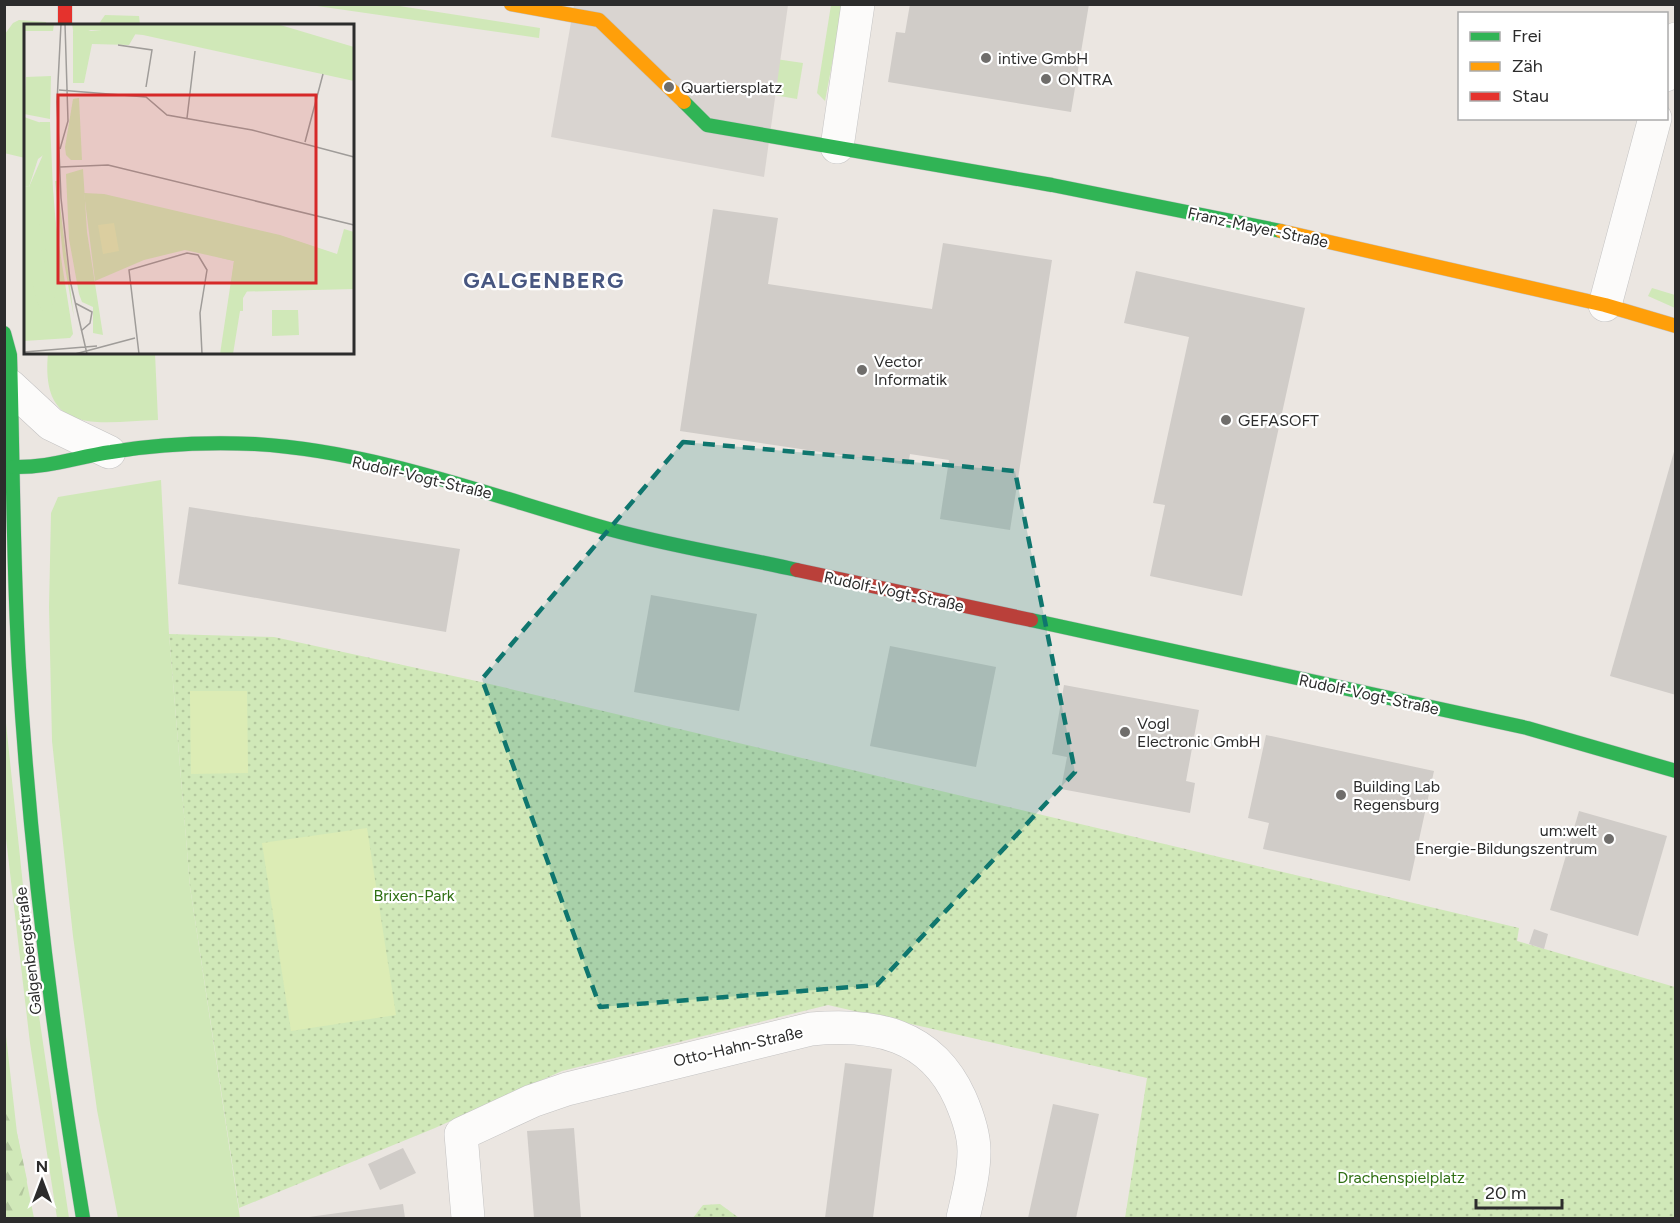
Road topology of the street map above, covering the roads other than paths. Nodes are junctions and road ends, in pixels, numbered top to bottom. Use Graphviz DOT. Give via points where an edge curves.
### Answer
graph roads {
  1 [pos="65,4"];
  2 [pos="511,4"];
  3 [pos="858,4"];
  4 [pos="65,24"];
  5 [pos="1676,39"];
  6 [pos="1668,68"];
  7 [pos="1654,120"];
  8 [pos="837,147"];
  9 [pos="1605,305"];
  10 [pos="1676,326"];
  11 [pos="4,333"];
  12 [pos="20,338"];
  13 [pos="10,370"];
  14 [pos="109,452"];
  15 [pos="13,467"];
  16 [pos="1676,771"];
  17 [pos="83,1218"];
  18 [pos="468,1218"];
  19 [pos="963,1218"];
  1 -- 4 [label="street"];
  2 -- 8 [label="street, Franz-Mayer-Straße" via="599,20 706,125"];
  3 -- 8 [label="street"];
  5 -- 6 [label="street"];
  7 -- 9 [label="street"];
  8 -- 9 [label="street, Franz-Mayer-Straße" via="1266,227"];
  9 -- 10 [label="street, Franz-Mayer-Straße"];
  11 -- 13 [label="street, Galgenbergstraße"];
  12 -- 13 [label="street"];
  13 -- 14 [label="street" via="51,424"];
  13 -- 15 [label="street, Galgenbergstraße"];
  14 -- 15 [label="street, Rudolf-Vogt-Straße" via="43,468"];
  14 -- 16 [label="street, Rudolf-Vogt-Straße" via="207,443 261,445 325,454 473,487 601,527 1527,728"];
  15 -- 17 [label="street, Galgenbergstraße" via="19,667 37,889 61,1086"];
  18 -- 19 [label="street, Otto-Hahn-Straße" via="461,1134 567,1089 788,1035 842,1026 912,1041 954,1085 974,1150 973,1175"];
}
